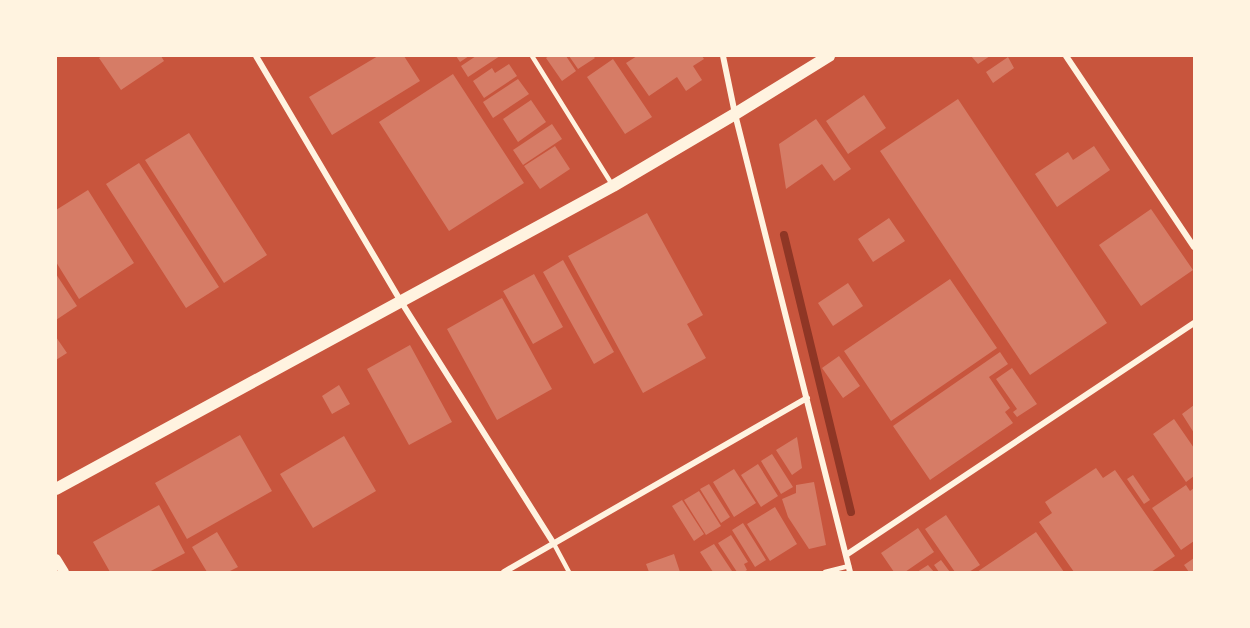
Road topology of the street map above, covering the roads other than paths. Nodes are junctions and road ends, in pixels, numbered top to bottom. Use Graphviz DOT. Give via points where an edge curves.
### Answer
graph roads {
  1 [pos="256,56"];
  2 [pos="532,56"];
  3 [pos="723,56"];
  4 [pos="829,56"];
  5 [pos="1066,56"];
  6 [pos="735,114"];
  7 [pos="613,186"];
  8 [pos="1194,247"];
  9 [pos="400,300"];
  10 [pos="1194,323"];
  11 [pos="807,398"];
  12 [pos="56,489"];
  13 [pos="554,544"];
  14 [pos="846,555"];
  15 [pos="56,559"];
  16 [pos="850,569"];
  17 [pos="64,573"];
  18 [pos="504,573"];
  19 [pos="569,573"];
  20 [pos="825,573"];
  1 -- 9 [label="street"];
  2 -- 7 [label="lane"];
  3 -- 6 [label="street"];
  4 -- 6 [label="main road"];
  5 -- 8 [label="street"];
  6 -- 7 [label="main road"];
  6 -- 11 [label="street"];
  7 -- 9 [label="main road"];
  9 -- 12 [label="main road"];
  9 -- 13 [label="street"];
  10 -- 14 [label="street"];
  11 -- 13 [label="street"];
  11 -- 14 [label="street"];
  13 -- 18 [label="street"];
  13 -- 19 [label="lane"];
  14 -- 16 [label="street"];
  15 -- 17 [label="street"];
  16 -- 20 [label="lane"];
}
